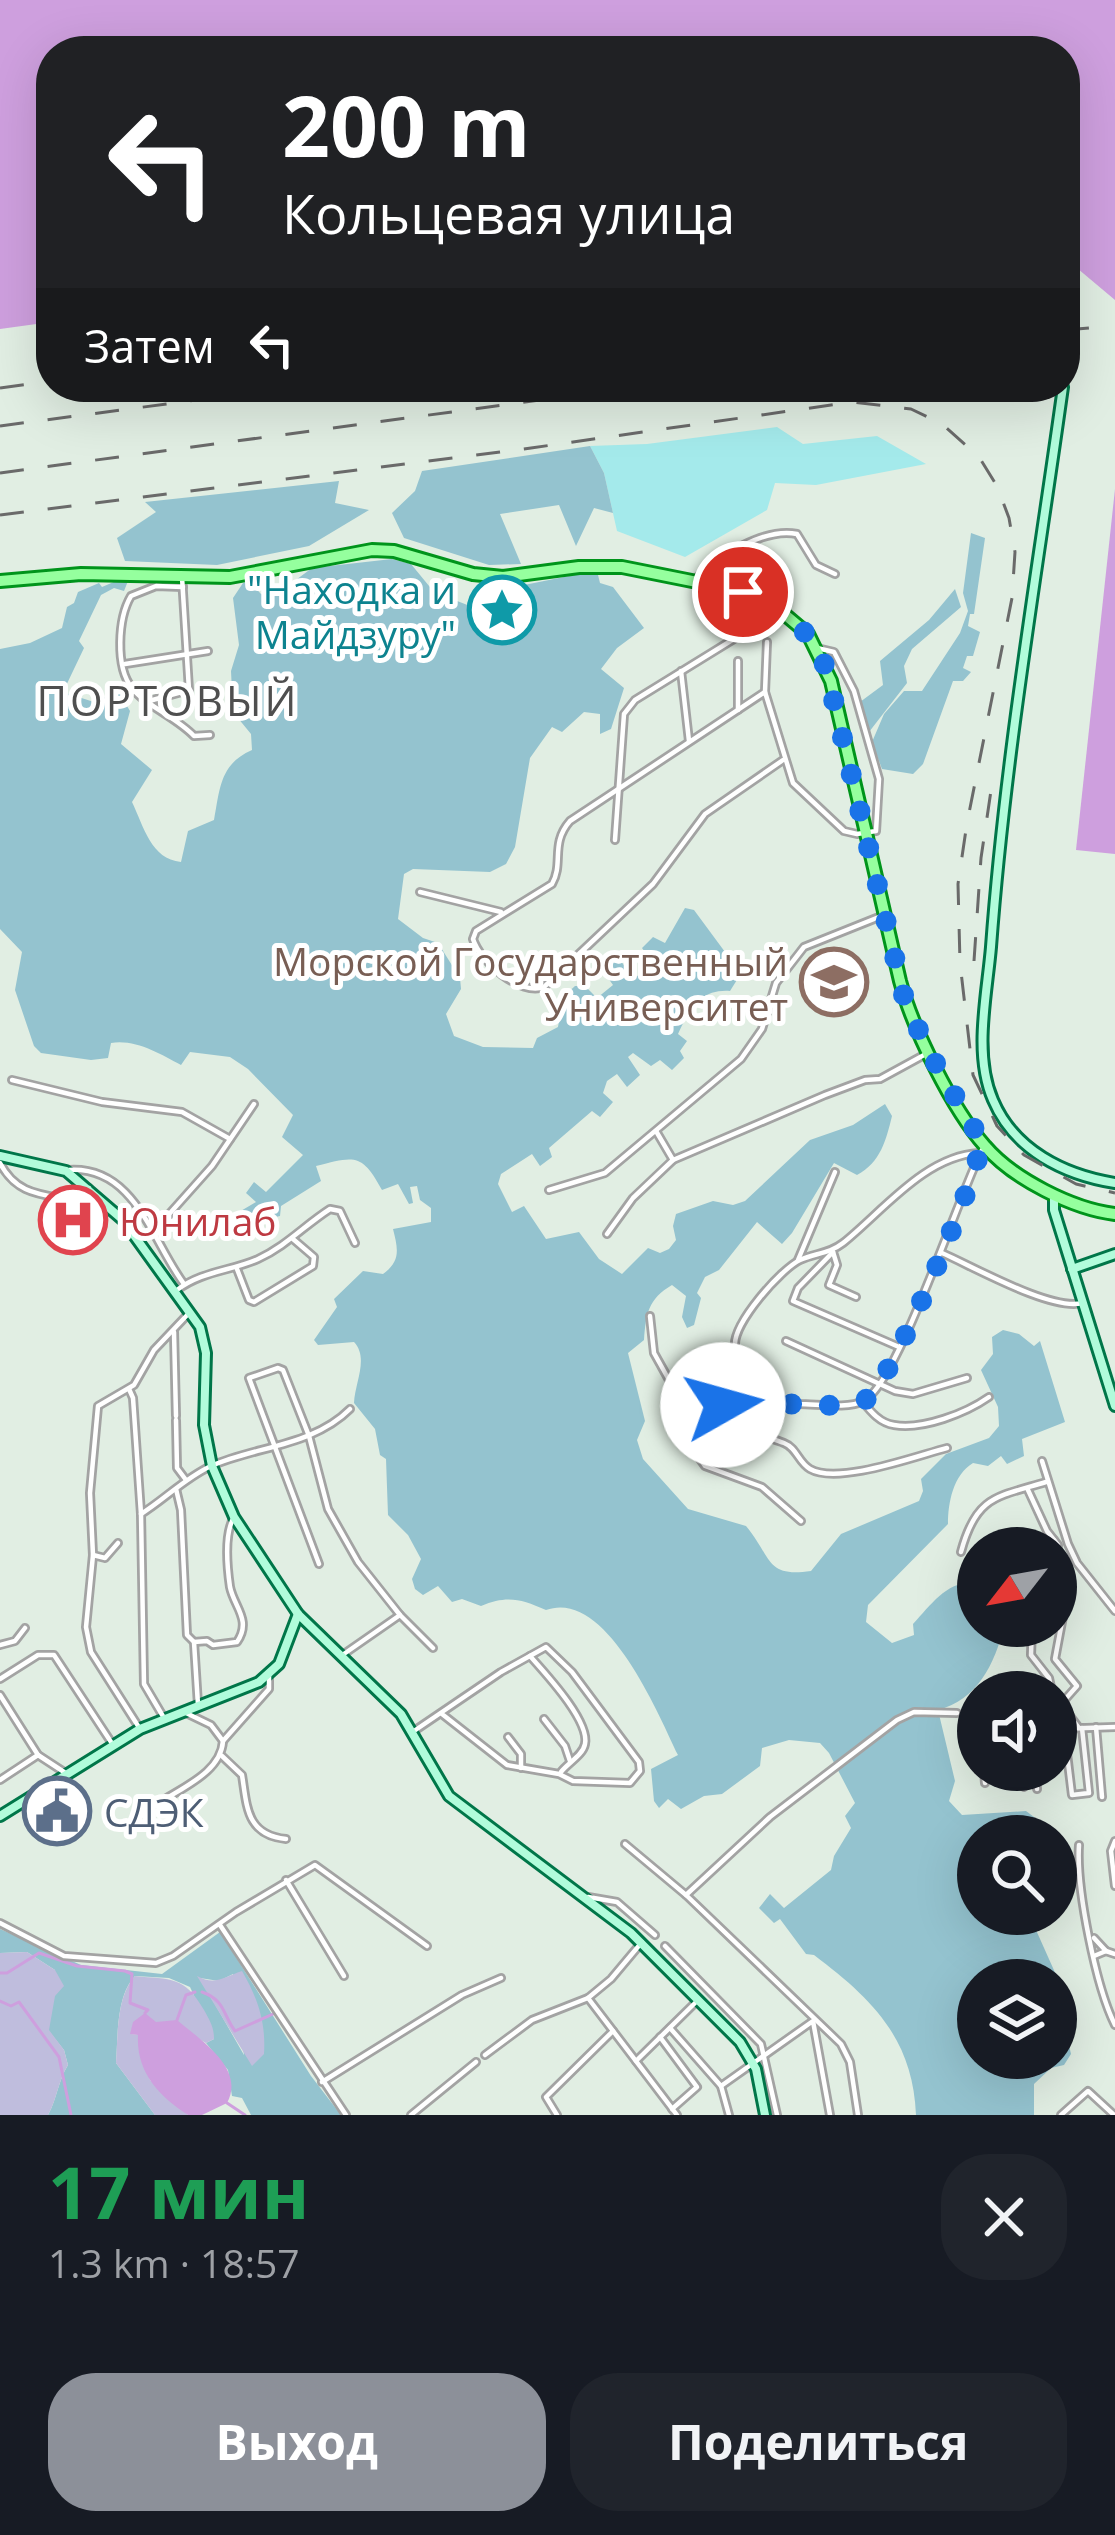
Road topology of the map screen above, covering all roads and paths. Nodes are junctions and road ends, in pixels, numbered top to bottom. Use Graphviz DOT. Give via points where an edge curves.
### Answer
graph roads {
  1 [pos="1061,402"];
  2 [pos="835,574"];
  3 [pos="0,581"];
  4 [pos="694,581"];
  5 [pos="183,582"];
  6 [pos="742,634"];
  7 [pos="766,642"];
  8 [pos="817,648"];
  9 [pos="208,651"];
  10 [pos="189,654"];
  11 [pos="738,661"];
  12 [pos="124,664"];
  13 [pos="681,671"];
  14 [pos="765,692"];
  15 [pos="149,701"];
  16 [pos="738,710"];
  17 [pos="210,735"];
  18 [pos="689,741"];
  19 [pos="783,760"];
  20 [pos="618,788"];
  21 [pos="871,831"];
  22 [pos="614,840"];
  23 [pos="420,892"];
  24 [pos="501,912"];
  25 [pos="884,915"];
  26 [pos="929,1052"];
  27 [pos="12,1080"];
  28 [pos="254,1104"];
  29 [pos="656,1131"];
  30 [pos="230,1138"];
  31 [pos="982,1150"];
  32 [pos="0,1160"];
  33 [pos="673,1160"];
  34 [pos="66,1171"];
  35 [pos="835,1172"];
  36 [pos="1115,1183"];
  37 [pos="89,1188"];
  38 [pos="549,1190"];
  39 [pos="1054,1195"];
  40 [pos="1115,1214"];
  41 [pos="155,1229"];
  42 [pos="607,1234"];
  43 [pos="293,1239"];
  44 [pos="355,1243"];
  45 [pos="832,1252"];
  46 [pos="940,1252"];
  47 [pos="1115,1254"];
  48 [pos="798,1261"];
  49 [pos="236,1267"];
  50 [pos="1072,1269"];
  51 [pos="180,1287"];
  52 [pos="856,1297"];
  53 [pos="1082,1303"];
  54 [pos="191,1310"];
  55 [pos="650,1316"];
  56 [pos="174,1331"];
  57 [pos="786,1341"];
  58 [pos="900,1347"];
  59 [pos="967,1378"];
  60 [pos="879,1383"];
  61 [pos="129,1389"];
  62 [pos="766,1390"];
  63 [pos="989,1397"];
  64 [pos="863,1402"];
  65 [pos="723,1405"];
  66 [pos="1115,1406"];
  67 [pos="350,1409"];
  68 [pos="688,1414"];
  69 [pos="309,1436"];
  70 [pos="275,1446"];
  71 [pos="947,1448"];
  72 [pos="1042,1461"];
  73 [pos="212,1466"];
  74 [pos="186,1480"];
  75 [pos="1048,1482"];
  76 [pos="1027,1488"];
  77 [pos="176,1489"];
  78 [pos="140,1514"];
  79 [pos="234,1517"];
  80 [pos="801,1521"];
  81 [pos="972,1527"];
  82 [pos="1048,1527"];
  83 [pos="1063,1527"];
  84 [pos="118,1543"];
  85 [pos="94,1555"];
  86 [pos="1077,1563"];
  87 [pos="319,1564"];
  88 [pos="1115,1611"];
  89 [pos="298,1614"];
  90 [pos="400,1615"];
  91 [pos="25,1628"];
  92 [pos="194,1642"];
  93 [pos="0,1645"];
  94 [pos="1057,1647"];
  95 [pos="433,1648"];
  96 [pos="530,1655"];
  97 [pos="340,1656"];
  98 [pos="269,1676"];
  99 [pos="0,1679"];
  100 [pos="0,1695"];
  101 [pos="198,1705"];
  102 [pos="183,1710"];
  103 [pos="957,1712"];
  104 [pos="442,1714"];
  105 [pos="164,1718"];
  106 [pos="544,1720"];
  107 [pos="1096,1727"];
  108 [pos="1115,1727"];
  109 [pos="1077,1728"];
  110 [pos="1080,1728"];
  111 [pos="140,1730"];
  112 [pos="414,1731"];
  113 [pos="508,1737"];
  114 [pos="224,1741"];
  115 [pos="113,1745"];
  116 [pos="38,1755"];
  117 [pos="222,1756"];
  118 [pos="570,1761"];
  119 [pos="521,1768"];
  120 [pos="67,1774"];
  121 [pos="559,1774"];
  122 [pos="0,1780"];
  123 [pos="1071,1791"];
  124 [pos="1102,1797"];
  125 [pos="159,1803"];
  126 [pos="0,1816"];
  127 [pos="286,1839"];
  128 [pos="1115,1841"];
  129 [pos="625,1844"];
  130 [pos="1079,1845"];
  131 [pos="286,1880"];
  132 [pos="1115,1886"];
  133 [pos="582,1897"];
  134 [pos="687,1897"];
  135 [pos="0,1923"];
  136 [pos="219,1924"];
  137 [pos="1091,1934"];
  138 [pos="655,1935"];
  139 [pos="642,1942"];
  140 [pos="427,1946"];
  141 [pos="665,1946"];
  142 [pos="1106,1952"];
  143 [pos="1115,1954"];
  144 [pos="1094,1956"];
  145 [pos="344,1976"];
  146 [pos="501,1978"];
  147 [pos="588,1998"];
  148 [pos="700,1999"];
  149 [pos="813,2021"];
  150 [pos="1115,2025"];
  151 [pos="670,2028"];
  152 [pos="613,2031"];
  153 [pos="660,2037"];
  154 [pos="484,2055"];
  155 [pos="758,2059"];
  156 [pos="636,2061"];
  157 [pos="476,2062"];
  158 [pos="322,2082"];
  159 [pos="721,2086"];
  160 [pos="675,2112"];
  161 [pos="1112,2112"];
  162 [pos="346,2115"];
  163 [pos="411,2115"];
  164 [pos="557,2115"];
  165 [pos="729,2115"];
  166 [pos="765,2115"];
  167 [pos="777,2115"];
  168 [pos="830,2115"];
  169 [pos="858,2115"];
  170 [pos="1061,2115"];
  1 -- 36 [label="main road" via="999,840 984,1067 995,1105 1031,1150 1075,1174"];
  2 -- 4 [label="street" via="816,565 797,534 783,532 724,557"];
  3 -- 5 [label="main road" via="81,574"];
  4 -- 5 [label="main road" via="607,566 488,576 371,550"];
  4 -- 8 [label="main road" via="770,602"];
  5 -- 10 [label="street"];
  5 -- 12 [label="street" via="131,596 120,620"];
  6 -- 13 [label="street"];
  7 -- 14 [label="street"];
  8 -- 21 [label="main road"];
  8 -- 21 [label="street" via="834,652 854,691 879,778"];
  9 -- 10 [label="street"];
  10 -- 12 [label="street"];
  10 -- 15 [label="street" via="189,690"];
  11 -- 16 [label="street"];
  12 -- 15 [label="street" via="132,688"];
  13 -- 18 [label="street"];
  13 -- 20 [label="street" via="624,713"];
  14 -- 16 [label="street"];
  14 -- 19 [label="street"];
  15 -- 17 [label="street" via="194,736"];
  16 -- 18 [label="street"];
  18 -- 20 [label="street"];
  19 -- 21 [label="street" via="803,796 844,831"];
  19 -- 24 [label="street" via="705,814 653,884 538,990 486,963 474,944 476,931"];
  20 -- 22 [label="street"];
  20 -- 24 [label="street" via="563,829 552,884"];
  21 -- 25 [label="main road"];
  23 -- 24 [label="street"];
  25 -- 26 [label="main road" via="905,1001"];
  25 -- 29 [label="street" via="804,947 776,983 752,1045"];
  26 -- 31 [label="main road"];
  26 -- 33 [label="street"];
  27 -- 30 [label="street" via="182,1112"];
  28 -- 30 [label="street"];
  29 -- 33 [label="street"];
  29 -- 38 [label="street" via="605,1173"];
  30 -- 41 [label="street"];
  31 -- 39 [label="main road"];
  31 -- 45 [label="street" via="938,1165"];
  31 -- 46 [label="street"];
  32 -- 34 [label="main road"];
  32 -- 37 [label="street" via="23,1191 71,1200"];
  33 -- 42 [label="street"];
  34 -- 37 [label="main road"];
  34 -- 41 [label="street" via="114,1179"];
  35 -- 48 [label="street"];
  37 -- 51 [label="main road"];
  39 -- 40 [label="main road"];
  39 -- 50 [label="main road"];
  41 -- 51 [label="street"];
  43 -- 44 [label="street" via="336,1208"];
  43 -- 49 [label="street"];
  43 -- 49 [label="street" via="314,1257 313,1266 254,1301"];
  45 -- 48 [label="street"];
  45 -- 52 [label="street" via="837,1265 829,1285"];
  45 -- 58 [label="street" via="794,1301"];
  46 -- 53 [label="street" via="1037,1295"];
  46 -- 58 [label="street"];
  47 -- 50 [label="main road"];
  48 -- 62 [label="street" via="758,1299 734,1338 735,1353"];
  49 -- 51 [label="street"];
  50 -- 53 [label="main road"];
  51 -- 54 [label="main road"];
  53 -- 66 [label="main road"];
  54 -- 56 [label="street"];
  54 -- 73 [label="main road" via="206,1344"];
  55 -- 68 [label="street" via="654,1353"];
  56 -- 61 [label="street"];
  56 -- 74 [label="street" via="177,1468"];
  57 -- 60 [label="street"];
  58 -- 60 [label="street"];
  59 -- 60 [label="street" via="913,1394"];
  60 -- 64 [label="street"];
  61 -- 78 [label="street"];
  61 -- 85 [label="street" via="98,1406"];
  62 -- 64 [label="street" via="789,1404"];
  62 -- 65 [label="street"];
  63 -- 64 [label="street" via="962,1412 896,1426"];
  65 -- 68 [label="street"];
  65 -- 71 [label="street" via="750,1433 792,1447 815,1472 872,1468"];
  67 -- 69 [label="street"];
  68 -- 80 [label="street" via="675,1424 705,1466 762,1487"];
  69 -- 70 [label="street"];
  69 -- 70 [label="street" via="278,1368 249,1378"];
  69 -- 90 [label="street" via="328,1509"];
  70 -- 73 [label="street"];
  70 -- 87 [label="street"];
  72 -- 75 [label="street"];
  73 -- 74 [label="street"];
  73 -- 79 [label="main road"];
  74 -- 77 [label="street"];
  75 -- 76 [label="street"];
  75 -- 83 [label="street"];
  76 -- 81 [label="street" via="991,1498"];
  76 -- 82 [label="street"];
  77 -- 78 [label="street"];
  77 -- 92 [label="street" via="187,1635"];
  78 -- 105 [label="street" via="144,1684"];
  79 -- 89 [label="main road"];
  79 -- 92 [label="street" via="227,1552 243,1632 237,1642"];
  84 -- 85 [label="street" via="105,1558"];
  85 -- 111 [label="street" via="90,1648"];
  86 -- 88 [label="street"];
  89 -- 97 [label="main road"];
  89 -- 98 [label="main road"];
  90 -- 95 [label="street"];
  90 -- 97 [label="street"];
  91 -- 93 [label="street"];
  92 -- 101 [label="street"];
  94 -- 110 [label="street" via="1055,1659 1077,1686 1061,1704"];
  96 -- 104 [label="street"];
  96 -- 118 [label="street" via="584,1729 584,1748"];
  96 -- 121 [label="street" via="550,1649 641,1766 634,1782"];
  97 -- 112 [label="main road"];
  98 -- 101 [label="main road"];
  98 -- 114 [label="street" via="269,1689"];
  99 -- 115 [label="street" via="38,1655 54,1655"];
  100 -- 116 [label="street"];
  101 -- 102 [label="main road"];
  102 -- 105 [label="main road"];
  102 -- 114 [label="street"];
  103 -- 134 [label="street" via="904,1715 818,1778"];
  104 -- 112 [label="street"];
  104 -- 119 [label="street" via="496,1760"];
  105 -- 111 [label="main road"];
  106 -- 118 [label="street"];
  107 -- 108 [label="street"];
  107 -- 110 [label="street"];
  107 -- 124 [label="street"];
  109 -- 110 [label="street"];
  110 -- 123 [label="street" via="1089,1792"];
  111 -- 115 [label="main road"];
  112 -- 133 [label="main road" via="449,1796"];
  113 -- 119 [label="street"];
  114 -- 117 [label="street"];
  115 -- 120 [label="main road"];
  116 -- 120 [label="street"];
  116 -- 122 [label="street"];
  117 -- 125 [label="street"];
  117 -- 127 [label="street" via="242,1775 252,1821"];
  118 -- 121 [label="street"];
  119 -- 121 [label="street"];
  120 -- 126 [label="main road"];
  128 -- 132 [label="street"];
  129 -- 134 [label="street"];
  130 -- 137 [label="street"];
  131 -- 136 [label="street"];
  131 -- 140 [label="street" via="320,1866"];
  131 -- 145 [label="street"];
  133 -- 138 [label="street" via="617,1902"];
  133 -- 139 [label="main road"];
  134 -- 149 [label="street"];
  135 -- 136 [label="street" via="64,1956 146,1964 165,1961"];
  136 -- 158 [label="street"];
  137 -- 142 [label="street"];
  137 -- 144 [label="street"];
  139 -- 147 [label="street"];
  139 -- 148 [label="main road"];
  141 -- 155 [label="street" via="761,2044"];
  142 -- 143 [label="street"];
  142 -- 144 [label="street"];
  144 -- 150 [label="street"];
  146 -- 158 [label="street"];
  147 -- 152 [label="street"];
  147 -- 154 [label="street" via="532,2020"];
  148 -- 151 [label="street"];
  148 -- 155 [label="main road"];
  149 -- 155 [label="street"];
  149 -- 168 [label="street"];
  149 -- 169 [label="street" via="845,2050"];
  151 -- 153 [label="street"];
  151 -- 159 [label="street"];
  152 -- 156 [label="street"];
  152 -- 164 [label="street" via="546,2097"];
  153 -- 156 [label="street"];
  153 -- 160 [label="street" via="697,2086"];
  155 -- 159 [label="street"];
  155 -- 166 [label="main road"];
  155 -- 167 [label="street"];
  156 -- 160 [label="street"];
  157 -- 163 [label="street"];
  158 -- 162 [label="street"];
  159 -- 165 [label="street"];
  161 -- 170 [label="street" via="1088,2091"];
}
